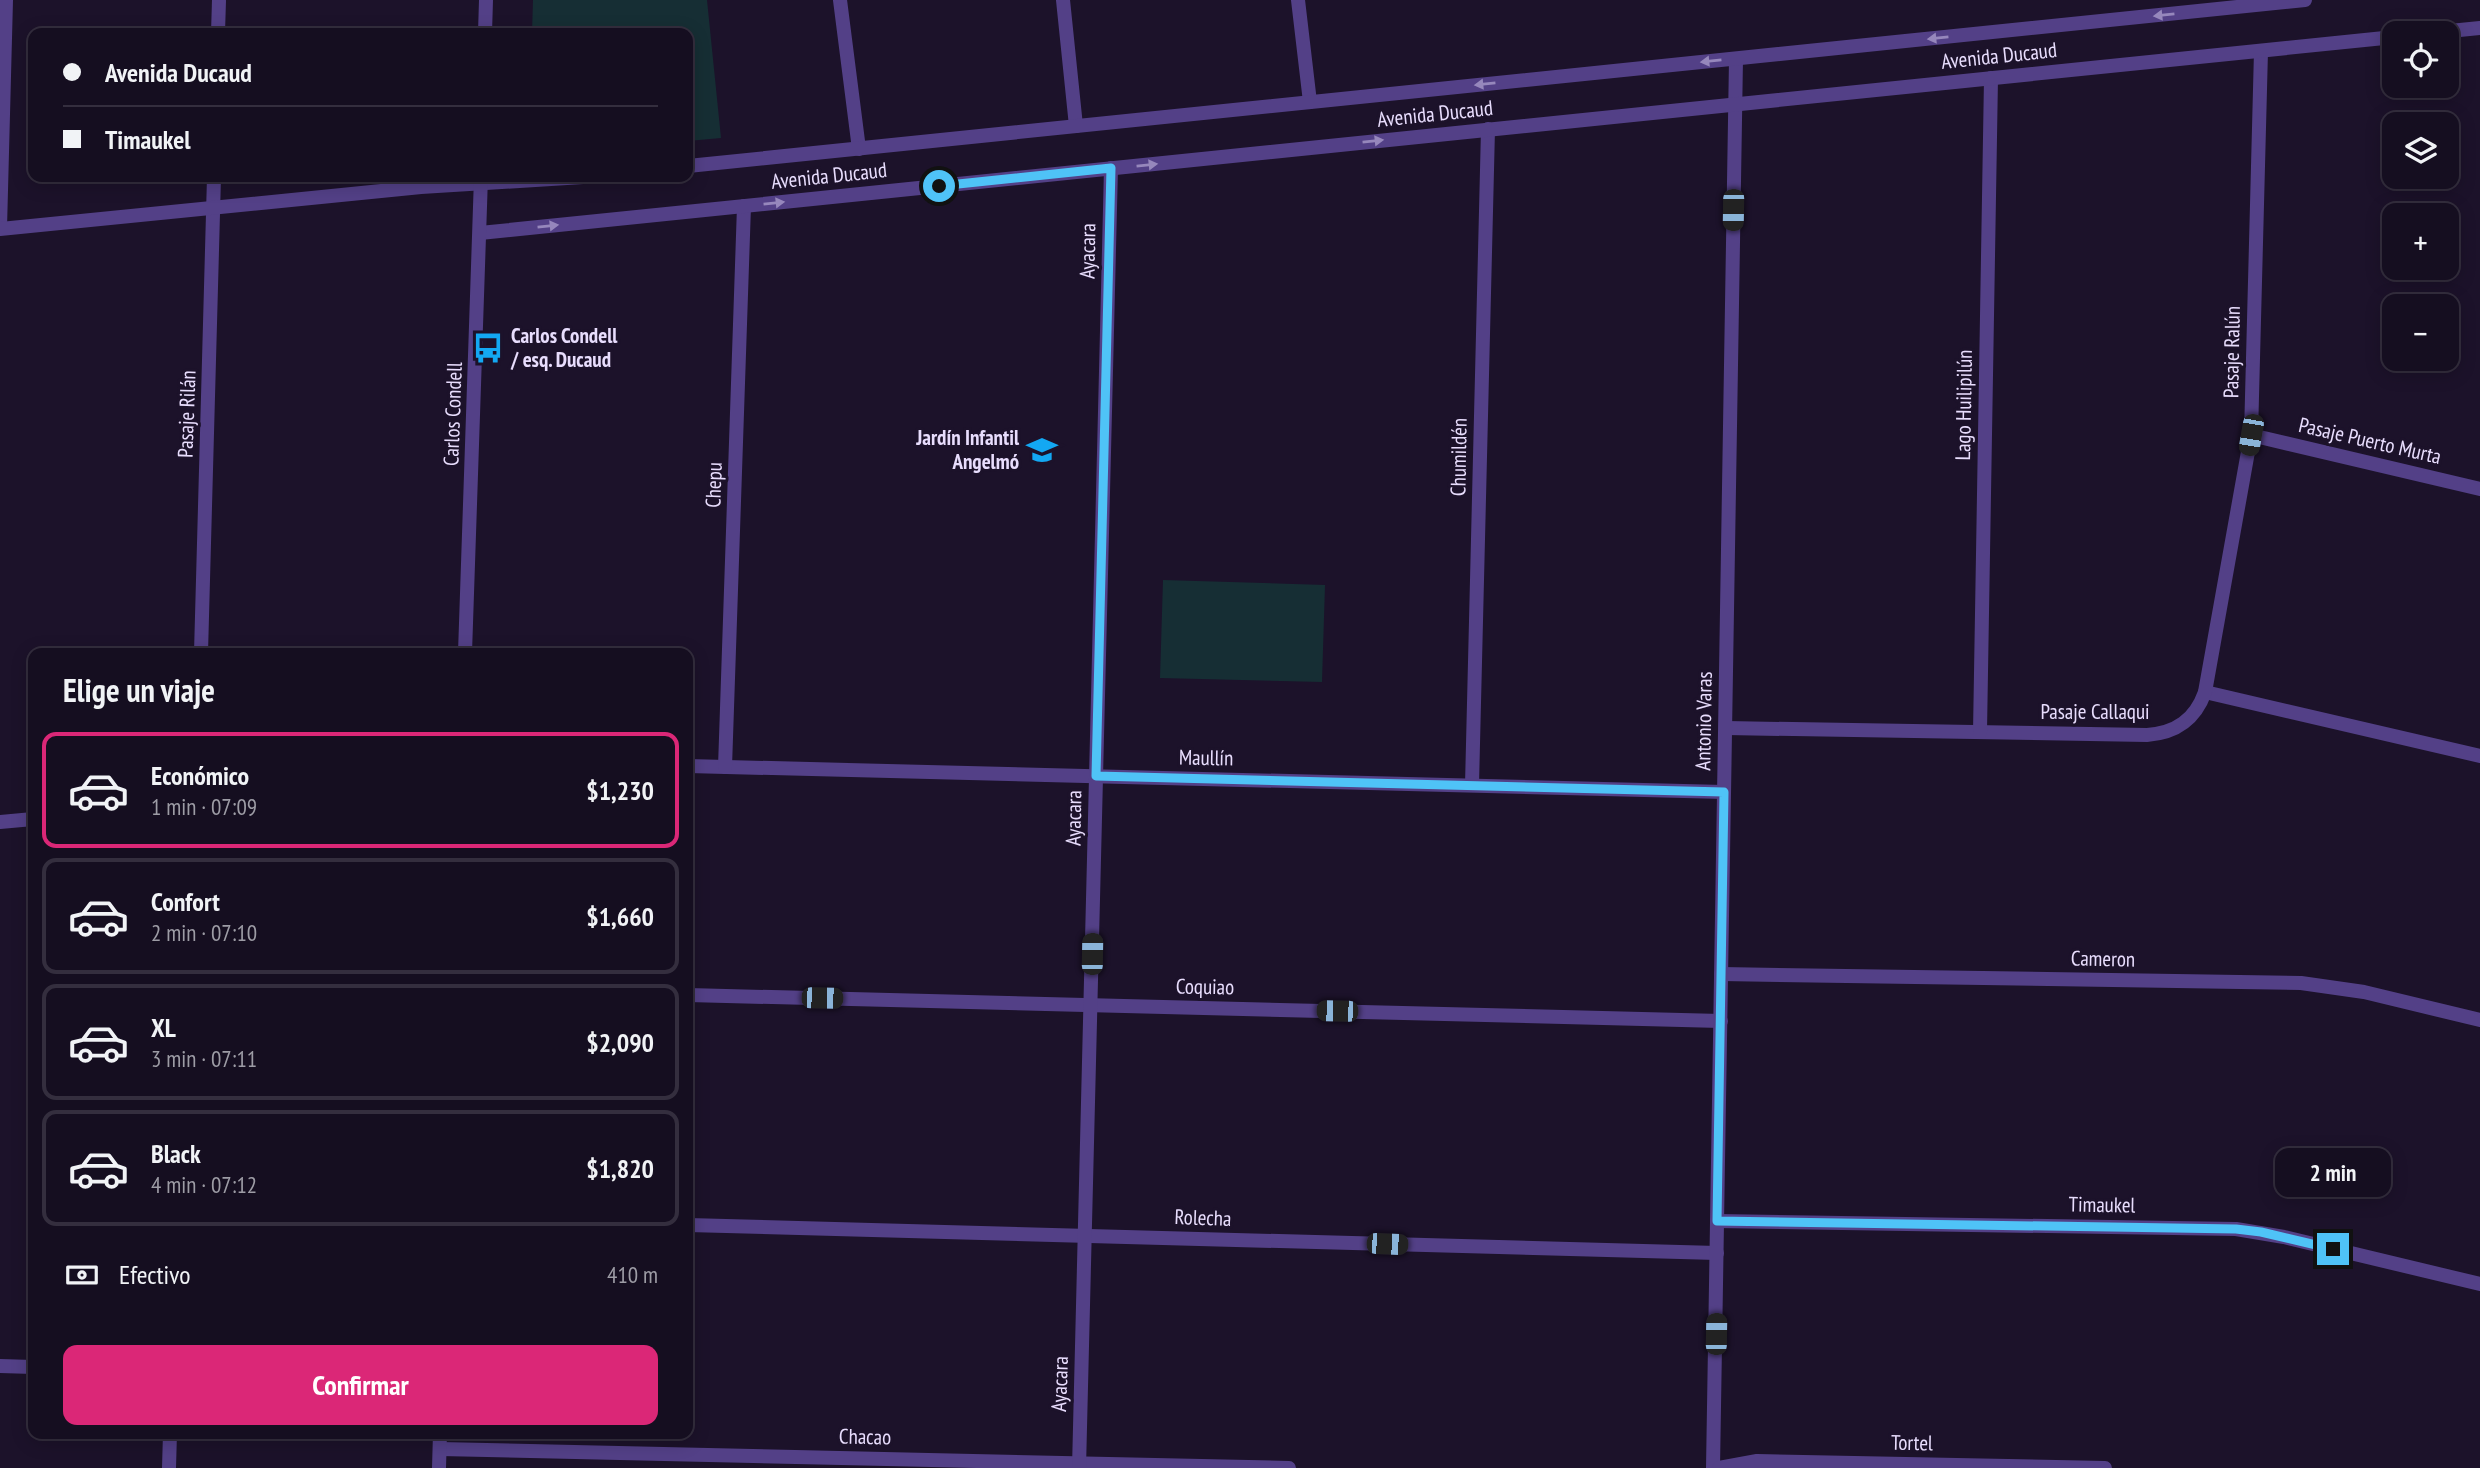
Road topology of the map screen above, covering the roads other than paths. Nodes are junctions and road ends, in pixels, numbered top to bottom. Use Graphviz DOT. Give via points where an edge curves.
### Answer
graph roads {
  1 [pos="6,0"];
  2 [pos="219,0"];
  3 [pos="486,0"];
  4 [pos="840,0"];
  5 [pos="1063,0"];
  6 [pos="1298,0"];
  7 [pos="2305,0"];
  8 [pos="218,28"];
  9 [pos="485,28"];
  10 [pos="2480,28"];
  11 [pos="2459,30"];
  12 [pos="2382,38"];
  13 [pos="2261,51"];
  14 [pos="1736,59"];
  15 [pos="1991,78"];
  16 [pos="1310,102"];
  17 [pos="1735,105"];
  18 [pos="1076,126"];
  19 [pos="1488,129"];
  20 [pos="859,149"];
  21 [pos="693,166"];
  22 [pos="1111,168"];
  23 [pos="214,182"];
  24 [pos="464,182"];
  25 [pos="481,182"];
  26 [pos="744,206"];
  27 [pos="214,208"];
  28 [pos="0,229"];
  29 [pos="480,233"];
  30 [pos="2251,435"];
  31 [pos="2480,489"];
  32 [pos="201,648"];
  33 [pos="465,648"];
  34 [pos="2205,692"];
  35 [pos="1726,728"];
  36 [pos="1980,732"];
  37 [pos="2480,756"];
  38 [pos="693,766"];
  39 [pos="725,767"];
  40 [pos="1096,776"];
  41 [pos="1472,785"];
  42 [pos="1724,792"];
  43 [pos="28,819"];
  44 [pos="0,822"];
  45 [pos="1721,974"];
  46 [pos="693,995"];
  47 [pos="1091,1005"];
  48 [pos="2480,1020"];
  49 [pos="1721,1021"];
  50 [pos="1717,1221"];
  51 [pos="693,1225"];
  52 [pos="1085,1236"];
  53 [pos="1717,1253"];
  54 [pos="2480,1284"];
  55 [pos="0,1366"];
  56 [pos="28,1367"];
  57 [pos="170,1439"];
  58 [pos="440,1439"];
  59 [pos="440,1449"];
  60 [pos="1079,1466"];
  61 [pos="169,1468"];
  62 [pos="439,1468"];
  63 [pos="1289,1468"];
  64 [pos="1713,1468"];
  65 [pos="1719,1468"];
  66 [pos="2105,1468"];
  1 -- 28 [label="street"];
  2 -- 8 [label="street"];
  3 -- 9 [label="street"];
  4 -- 20 [label="street"];
  5 -- 18 [label="street"];
  6 -- 16 [label="street"];
  7 -- 14 [label="street, Avenida Ducaud, one-way"];
  10 -- 11 [label="street"];
  12 -- 13 [label="street, Avenida Ducaud"];
  13 -- 15 [label="street, Avenida Ducaud"];
  13 -- 30 [label="street, Pasaje Ralún"];
  14 -- 16 [label="street, Avenida Ducaud, one-way"];
  14 -- 17 [label="street, Antonio Varas"];
  15 -- 17 [label="street, Avenida Ducaud"];
  15 -- 36 [label="street, Lago Huilipilún"];
  16 -- 18 [label="street, Avenida Ducaud"];
  17 -- 19 [label="street, Avenida Ducaud"];
  17 -- 35 [label="street, Antonio Varas"];
  18 -- 20 [label="street, Avenida Ducaud"];
  22 -- 19 [label="street, Avenida Ducaud, one-way"];
  19 -- 41 [label="street, Chumildén"];
  20 -- 21 [label="street, Avenida Ducaud"];
  26 -- 22 [label="street, Avenida Ducaud, one-way"];
  22 -- 40 [label="street, Ayacara"];
  23 -- 27 [label="street, Pasaje Rilán"];
  24 -- 27 [label="street"];
  25 -- 29 [label="street, Carlos Condell"];
  29 -- 26 [label="street, Avenida Ducaud, one-way"];
  26 -- 39 [label="street, Chepu"];
  27 -- 28 [label="street"];
  27 -- 32 [label="street, Pasaje Rilán"];
  29 -- 33 [label="street, Carlos Condell"];
  30 -- 31 [label="street, Pasaje Puerto Murta"];
  30 -- 34 [label="street, Pasaje Ralún"];
  34 -- 36 [label="street, Pasaje Callaqui" via="2185,723 2160,734"];
  34 -- 37 [label="street"];
  35 -- 36 [label="street, Pasaje Callaqui"];
  35 -- 42 [label="street, Antonio Varas"];
  38 -- 39 [label="street, Maullín"];
  39 -- 40 [label="street, Maullín"];
  40 -- 41 [label="street, Maullín"];
  40 -- 47 [label="street, Ayacara"];
  41 -- 42 [label="street, Maullín"];
  42 -- 45 [label="street, Antonio Varas"];
  43 -- 44 [label="street"];
  45 -- 48 [label="street, Cameron" via="2301,983 2364,992"];
  45 -- 49 [label="street, Antonio Varas"];
  46 -- 47 [label="street, Coquiao"];
  47 -- 49 [label="street, Coquiao"];
  47 -- 52 [label="street, Ayacara"];
  49 -- 50 [label="street, Antonio Varas"];
  50 -- 53 [label="street, Antonio Varas"];
  50 -- 54 [label="street, Timaukel" via="2236,1229"];
  51 -- 52 [label="street, Rolecha"];
  52 -- 53 [label="street, Rolecha"];
  52 -- 60 [label="street, Ayacara"];
  53 -- 64 [label="street, Antonio Varas"];
  55 -- 56 [label="street"];
  57 -- 61 [label="street"];
  58 -- 59 [label="street"];
  59 -- 60 [label="street, Chacao"];
  59 -- 62 [label="street"];
  60 -- 63 [label="street, Chacao"];
  65 -- 66 [label="street, Tortel" via="1757,1461"];
}
